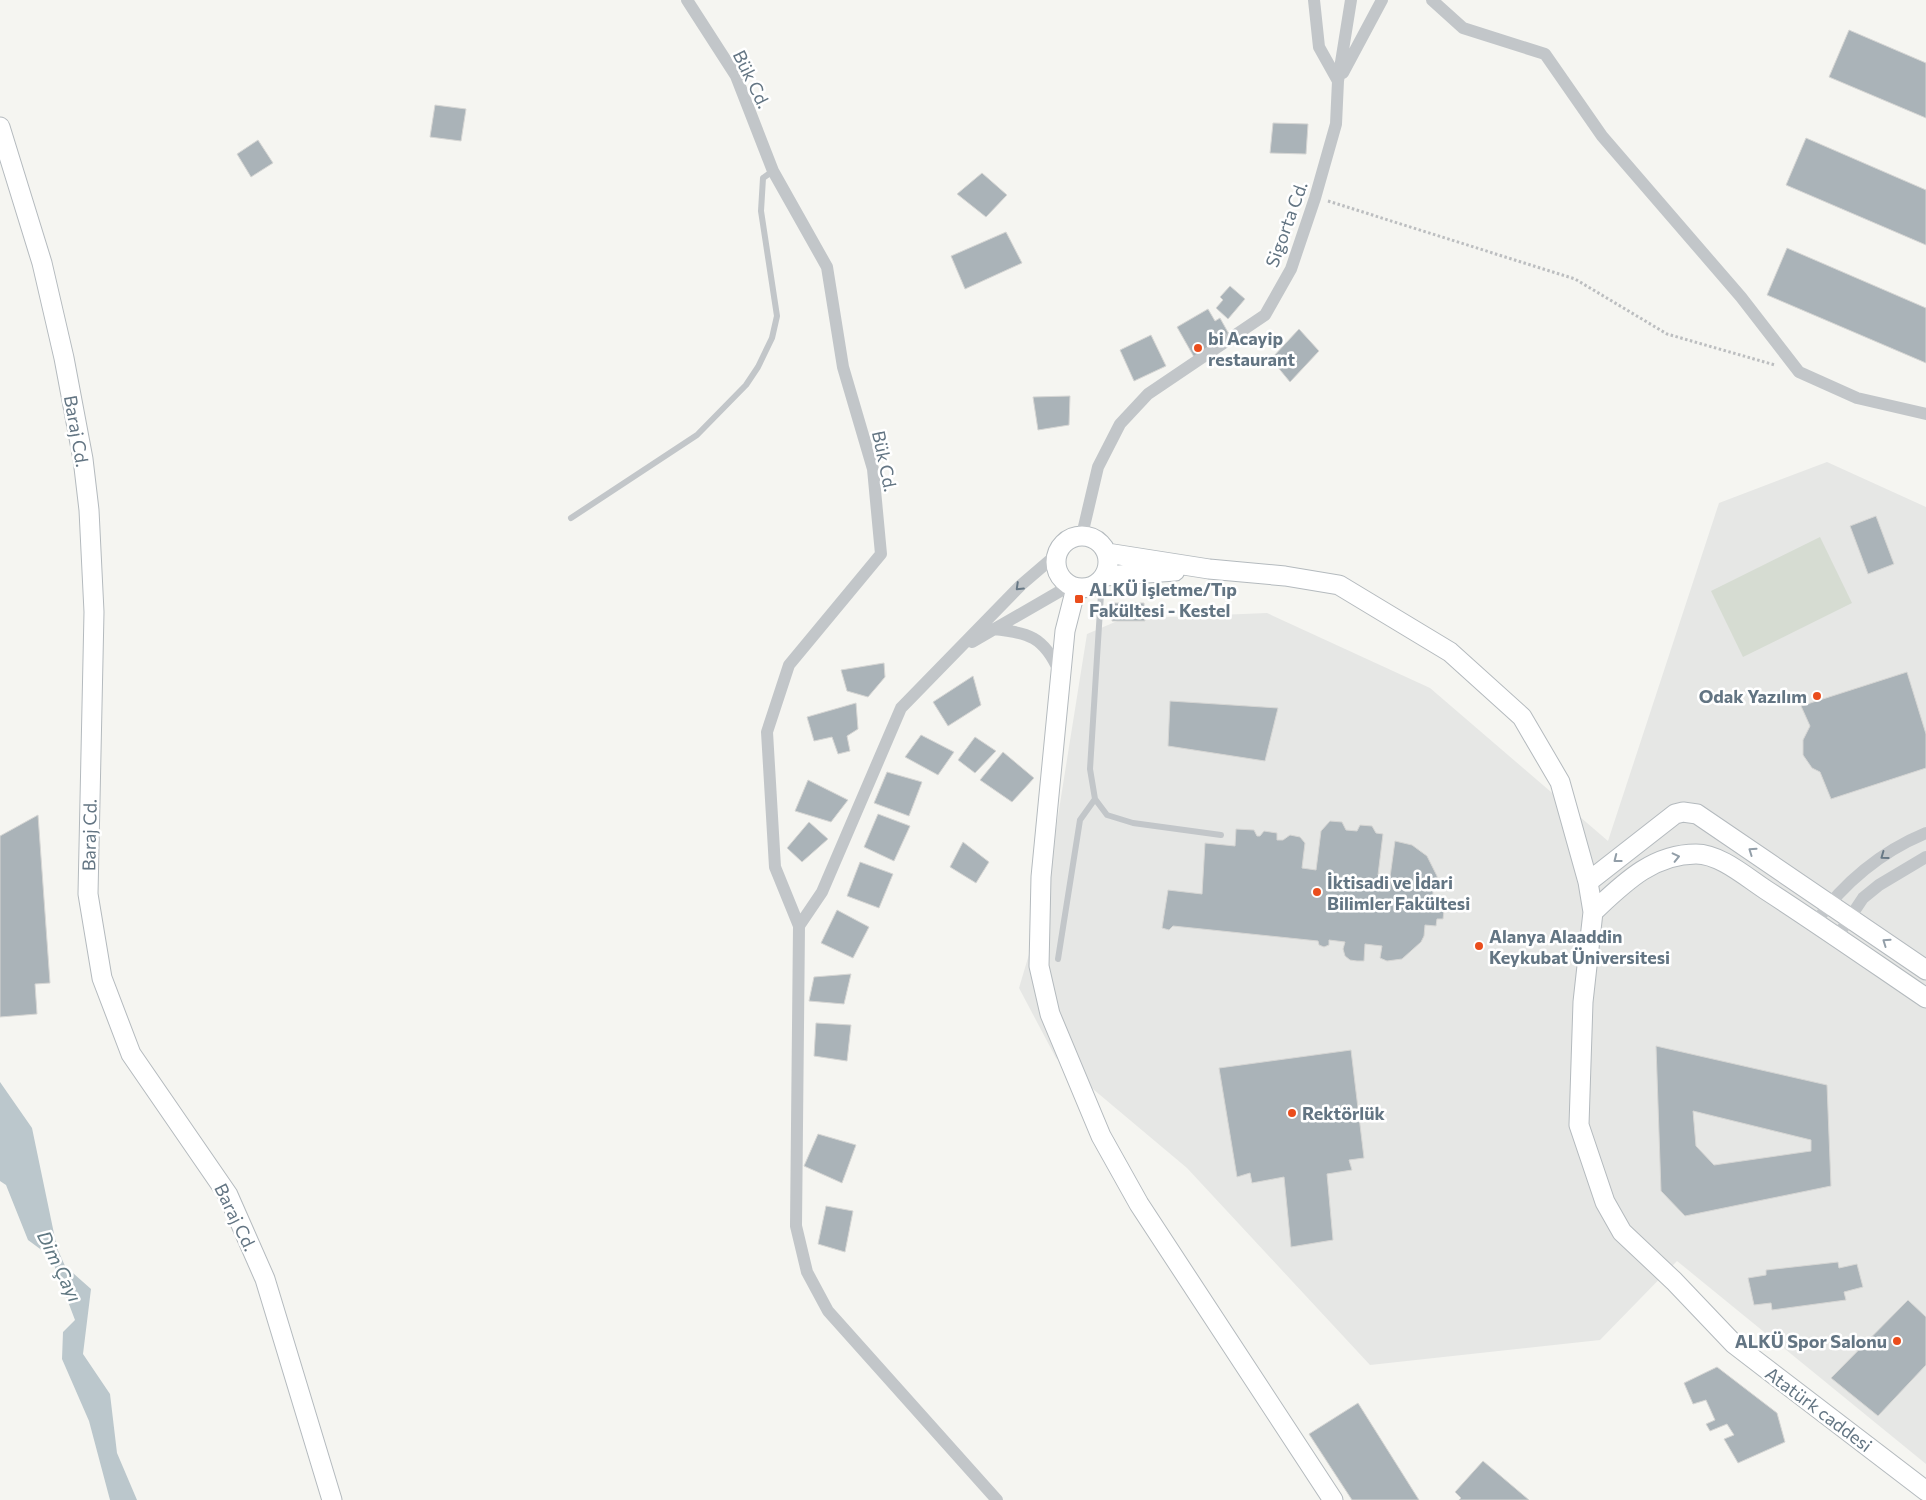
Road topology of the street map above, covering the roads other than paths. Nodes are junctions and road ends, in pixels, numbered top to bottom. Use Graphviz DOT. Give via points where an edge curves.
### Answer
graph roads {
  1 [pos="687,0"];
  2 [pos="1314,0"];
  3 [pos="1351,0"];
  4 [pos="1382,0"];
  5 [pos="1432,0"];
  6 [pos="1338,82"];
  7 [pos="0,127"];
  8 [pos="773,171"];
  9 [pos="1926,414"];
  10 [pos="571,518"];
  11 [pos="1082,535"];
  12 [pos="1106,552"];
  13 [pos="1056,555"];
  14 [pos="1209,569"];
  15 [pos="1087,584"];
  16 [pos="993,629"];
  17 [pos="957,651"];
  18 [pos="1060,673"];
  19 [pos="1095,799"];
  20 [pos="1926,833"];
  21 [pos="1221,836"];
  22 [pos="1926,857"];
  23 [pos="1588,882"];
  24 [pos="1828,905"];
  25 [pos="1593,912"];
  26 [pos="1850,917"];
  27 [pos="1816,922"];
  28 [pos="799,926"];
  29 [pos="1837,937"];
  30 [pos="1058,959"];
  31 [pos="1926,970"];
  32 [pos="1926,998"];
  33 [pos="1926,1491"];
  34 [pos="332,1500"];
  35 [pos="997,1500"];
  36 [pos="1333,1500"];
  1 -- 8 [label="street, Bük Cd." via="736,76"];
  2 -- 6 [label="street" via="1319,46"];
  3 -- 6 [label="street, Sigorta Cd."];
  4 -- 6 [label="street"];
  5 -- 9 [label="street" via="1463,28 1545,54 1602,136 1741,297 1799,372 1857,398"];
  6 -- 11 [label="street, Sigorta Cd." via="1336,124 1291,269 1265,315 1148,394 1120,424 1098,467"];
  7 -- 34 [label="street, Baraj Cd." via="42,262 83,459 94,612 88,894 102,978 131,1054 228,1195 262,1270"];
  8 -- 10 [label="lane" via="763,178 761,211 777,316 772,338 758,367 746,385 697,435"];
  8 -- 28 [label="street, Bük Cd." via="827,267 843,367 873,469 881,554 788,665 767,732 775,867"];
  11 -- 12 [label="street" via="1097,540"];
  11 -- 13 [label="street" via="1066,541"];
  12 -- 14 [label="street"];
  12 -- 15 [label="street" via="1108,565"];
  13 -- 15 [label="street" via="1057,573"];
  13 -- 17 [label="street, one-way" via="1021,585"];
  14 -- 15 [label="street"];
  14 -- 23 [label="street, Atatürk caddesi" via="1340,585 1450,652 1522,716 1560,782"];
  15 -- 16 [label="street"];
  15 -- 18 [label="street" via="1068,617"];
  15 -- 19 [label="lane" via="1101,594 1090,770"];
  16 -- 17 [label="street"];
  16 -- 18 [label="street" via="1020,631 1036,639 1052,654"];
  17 -- 28 [label="street" via="901,708 822,892"];
  18 -- 36 [label="street" via="1041,877 1039,966 1050,1014 1101,1136 1139,1204"];
  19 -- 21 [label="lane" via="1107,815 1133,823"];
  19 -- 30 [label="lane" via="1080,820"];
  20 -- 24 [label="street, one-way" via="1902,843 1854,878"];
  22 -- 26 [label="street" via="1879,885 1863,898"];
  24 -- 23 [label="street, one-way" via="1706,819 1689,812 1675,814"];
  23 -- 25 [label="street, Atatürk caddesi"];
  24 -- 26 [label="street"];
  24 -- 27 [label="street"];
  25 -- 27 [label="street, one-way" via="1631,877 1653,863 1698,854 1719,860"];
  25 -- 33 [label="street, Atatürk caddesi" via="1583,1002 1579,1125 1605,1202 1622,1232 1734,1344"];
  26 -- 29 [label="street"];
  31 -- 26 [label="street, one-way"];
  27 -- 29 [label="street"];
  28 -- 35 [label="street" via="796,1226 807,1272 828,1311"];
  29 -- 32 [label="street"];
}
